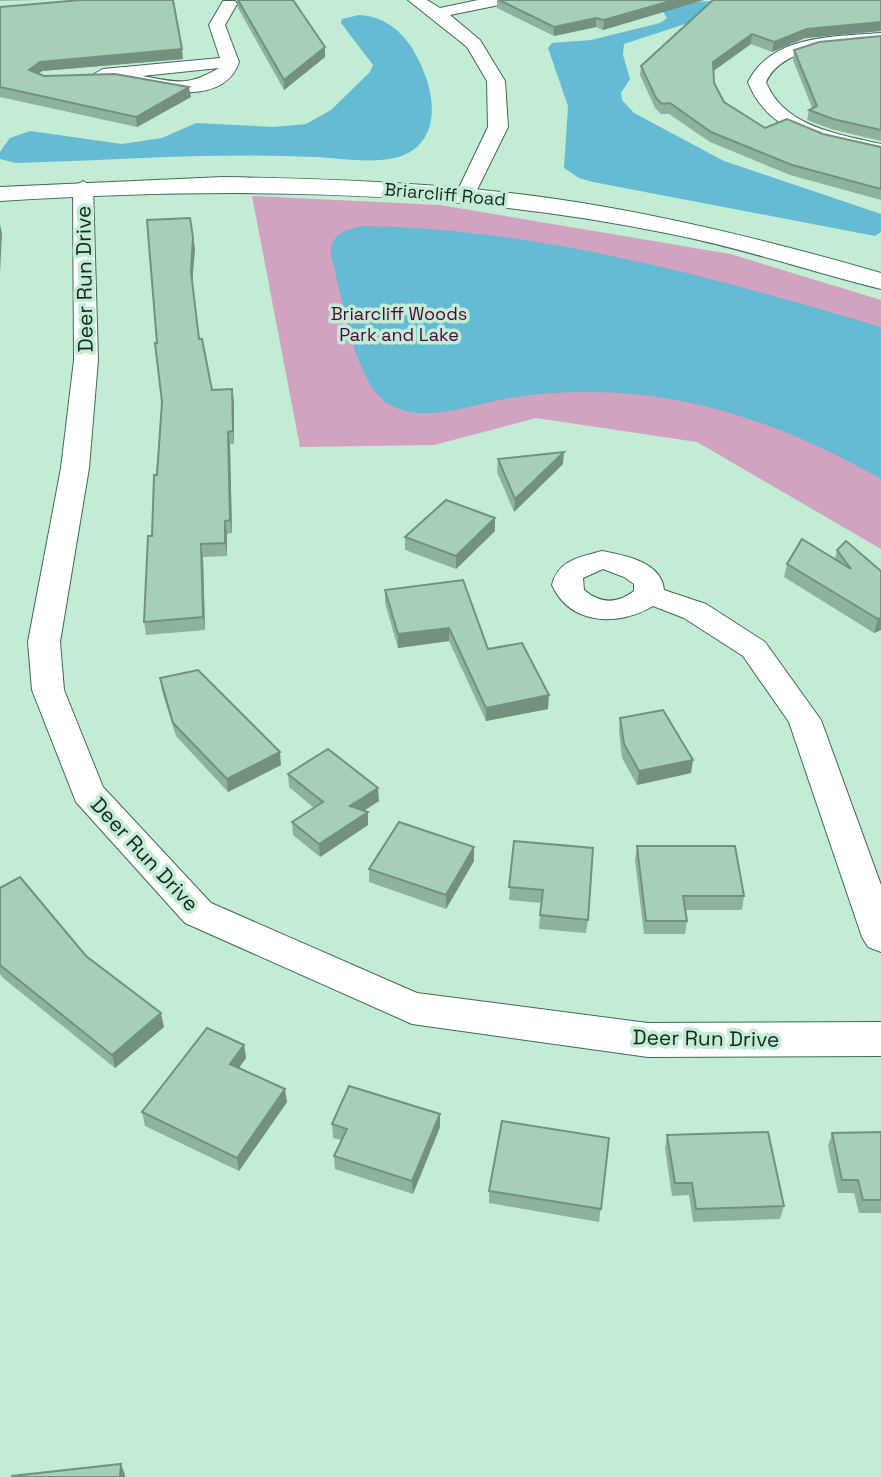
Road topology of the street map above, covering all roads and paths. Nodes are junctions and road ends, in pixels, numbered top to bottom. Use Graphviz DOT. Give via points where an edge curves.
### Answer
graph roads {
  1 [pos="416,0"];
  2 [pos="503,0"];
  3 [pos="229,2"];
  4 [pos="437,13"];
  5 [pos="881,38"];
  6 [pos="79,76"];
  7 [pos="881,150"];
  8 [pos="83,187"];
  9 [pos="0,194"];
  10 [pos="466,194"];
  11 [pos="881,281"];
  12 [pos="647,594"];
  13 [pos="881,937"];
  14 [pos="881,1039"];
  1 -- 4 [label="street"];
  2 -- 4 [label="street"];
  3 -- 6 [label="street" via="217,25 230,62"];
  4 -- 10 [label="street" via="474,44 496,81 498,127"];
  5 -- 7 [label="street" via="786,53 765,65 757,82 764,101 789,120 832,138"];
  8 -- 9 [label="street, Briarcliff Road"];
  8 -- 10 [label="street, Briarcliff Road" via="269,182"];
  8 -- 14 [label="street, Deer Run Drive" via="86,360 75,468 44,642 48,690 88,793 198,913 412,1008 648,1040"];
  10 -- 11 [label="street, Briarcliff Road" via="607,214 727,238"];
  12 -- 13 [label="street" via="695,611 754,649 805,720"];
}
